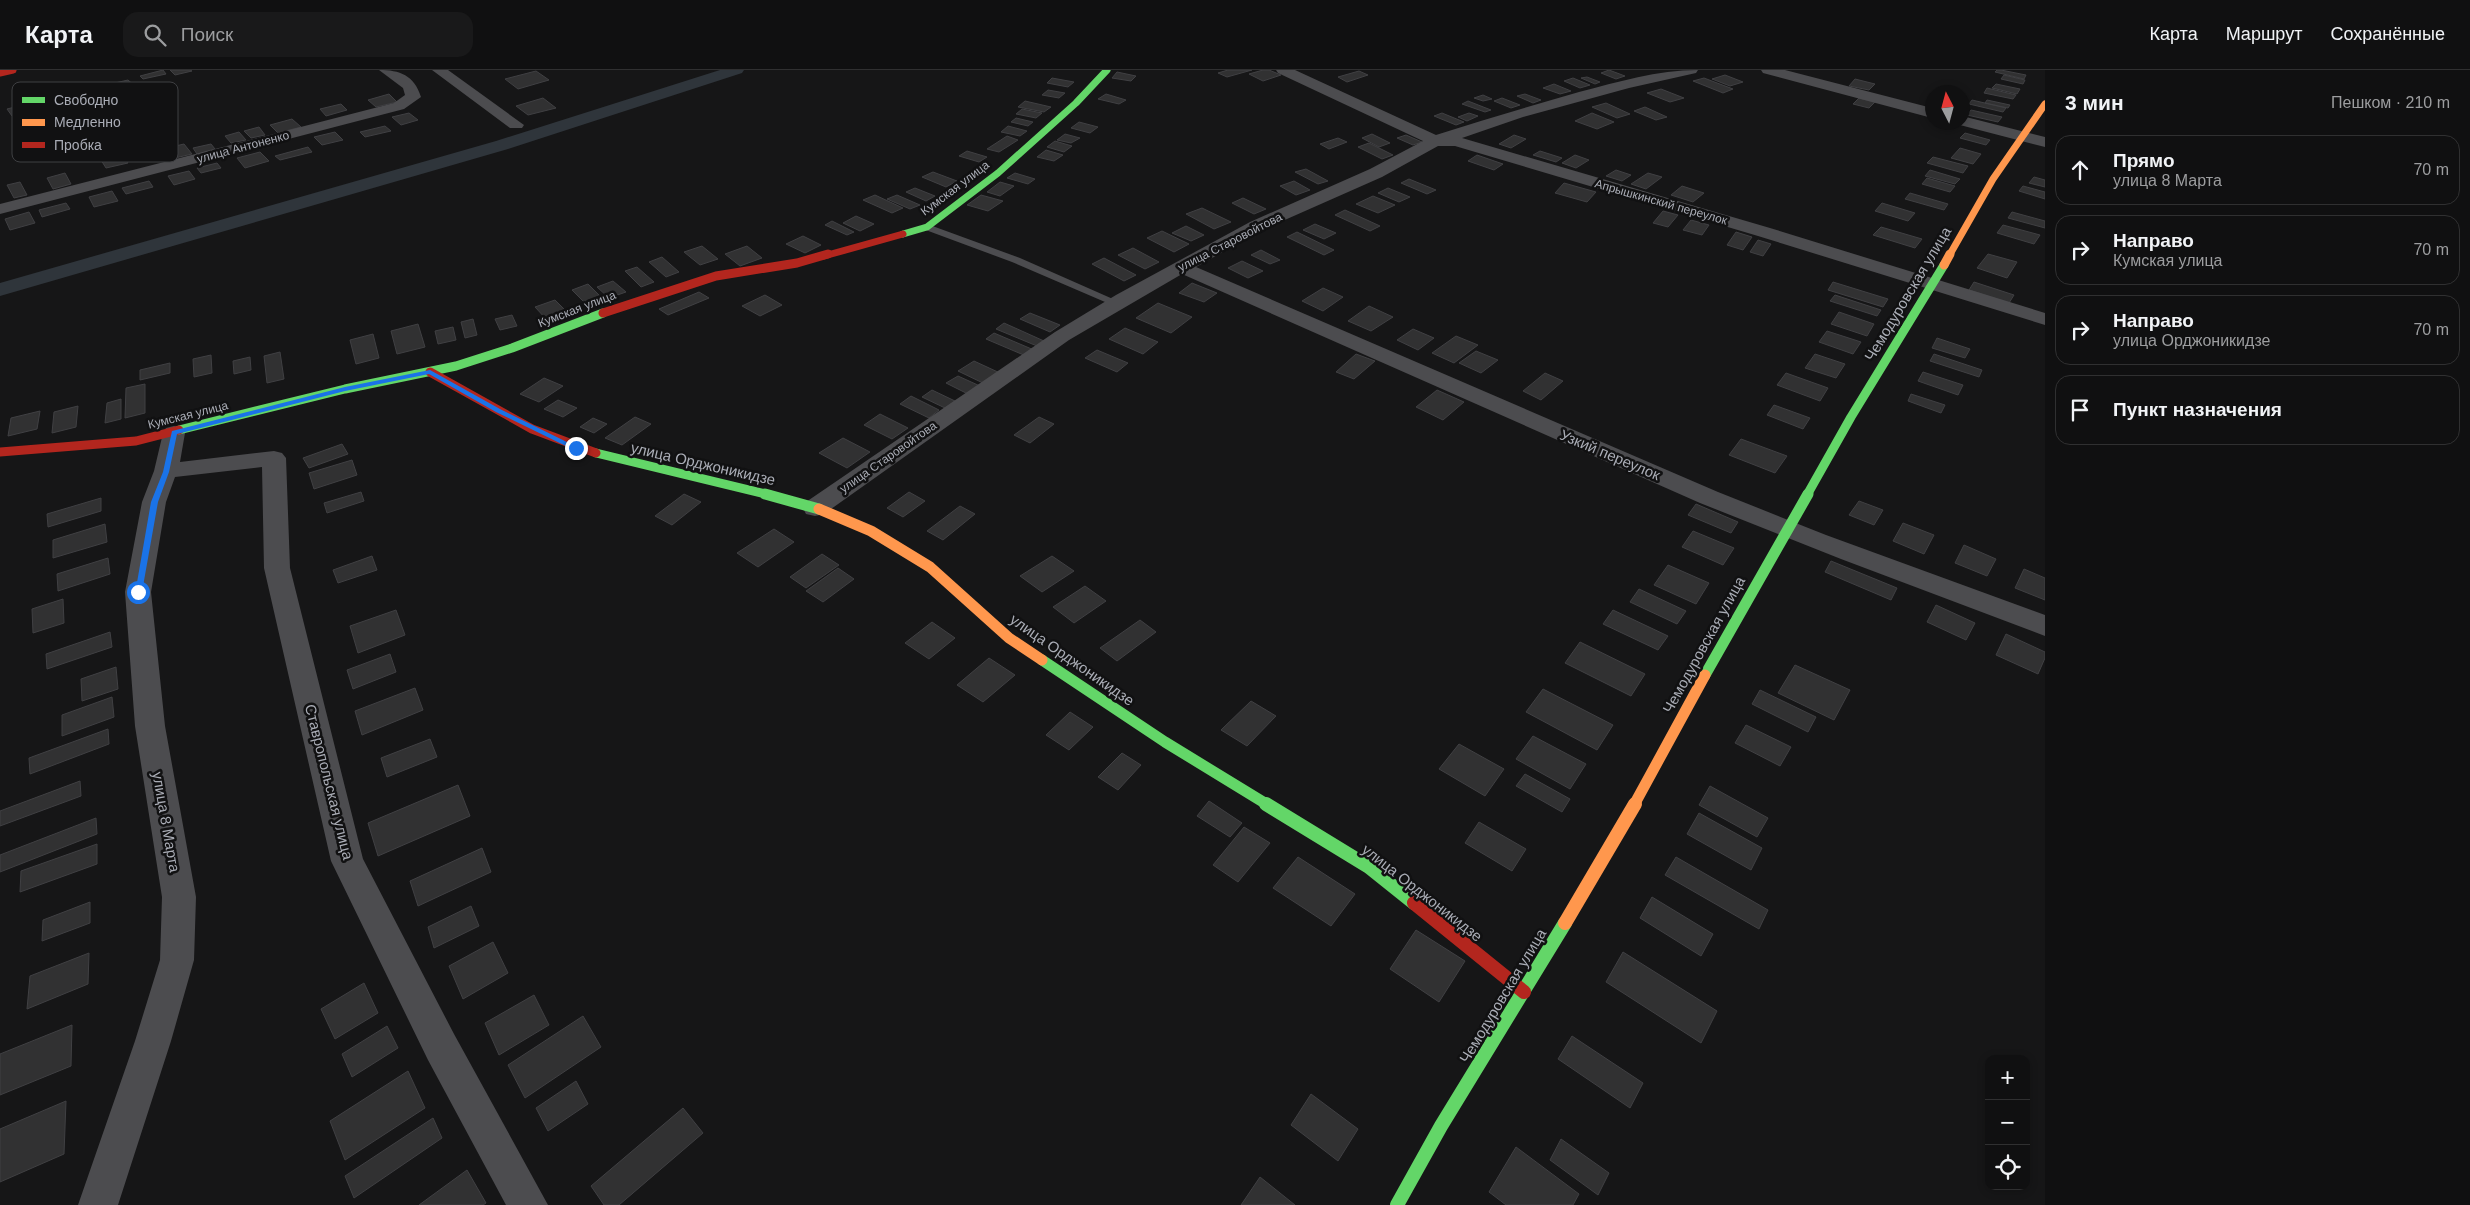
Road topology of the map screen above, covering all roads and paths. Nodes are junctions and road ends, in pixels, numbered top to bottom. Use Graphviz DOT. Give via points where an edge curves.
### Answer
graph roads {
  1 [pos="13,70"];
  2 [pos="386,70"];
  3 [pos="1107,70"];
  4 [pos="1283,70"];
  5 [pos="1691,70"];
  6 [pos="1768,70"];
  7 [pos="468,72"];
  8 [pos="0,73"];
  9 [pos="444,73"];
  10 [pos="2045,104"];
  11 [pos="1925,111"];
  12 [pos="1970,123"];
  13 [pos="516,125"];
  14 [pos="2024,137"];
  15 [pos="1435,141"];
  16 [pos="2045,142"];
  17 [pos="0,209"];
  18 [pos="926,227"];
  19 [pos="1181,267"];
  20 [pos="1932,284"];
  21 [pos="1116,303"];
  22 [pos="2045,319"];
  23 [pos="430,372"];
  24 [pos="174,433"];
  25 [pos="0,452"];
  26 [pos="166,472"];
  27 [pos="815,508"];
  28 [pos="1787,529"];
  29 [pos="2045,626"];
  30 [pos="1524,992"];
  31 [pos="98,1205"];
  32 [pos="528,1205"];
  33 [pos="1397,1205"];
  1 -- 8 [label="street"];
  2 -- 17 [label="street, улица Антоненко" via="410,86 413,97 399,106"];
  3 -- 18 [label="street, Кумская улица" via="1076,103 998,173"];
  4 -- 15 [label="street, Апрышкинский переулок"];
  5 -- 15 [label="street, улица Старовойтова" via="1527,111"];
  6 -- 11 [label="street"];
  7 -- 9 [label="street"];
  9 -- 13 [label="street"];
  10 -- 14 [label="street, Чемодуровская улица"];
  12 -- 14 [label="street"];
  14 -- 16 [label="street"];
  14 -- 20 [label="street, Чемодуровская улица" via="1993,178"];
  15 -- 19 [label="street, улица Старовойтова" via="1376,173 1256,226"];
  15 -- 20 [label="street, Апрышкинский переулок" via="1456,141"];
  18 -- 21 [label="lane" via="1016,260"];
  18 -- 23 [label="street, Кумская улица" via="797,263 716,276 628,304 512,348"];
  19 -- 21 [label="street, улица Старовойтова"];
  19 -- 28 [label="street, Узкий переулок" via="1556,433"];
  20 -- 22 [label="street, Апрышкинский переулок"];
  20 -- 28 [label="street, Чемодуровская улица"];
  21 -- 27 [label="street, улица Старовойтова" via="1062,336"];
  23 -- 24 [label="street, Кумская улица" via="345,389"];
  23 -- 27 [label="street, улица Орджоникидзе" via="576,448"];
  24 -- 25 [label="street, Кумская улица" via="136,441"];
  24 -- 26 [label="street, улица 8 Марта"];
  26 -- 31 [label="street, улица 8 Марта" via="154,502 138,592 150,726 179,896 177,960"];
  26 -- 32 [label="street, Ставропольская улица" via="274,458 277,568 347,861 440,1047"];
  27 -- 30 [label="street, улица Орджоникидзе" via="871,531 930,567 1009,638 1165,742 1370,867"];
  28 -- 29 [label="street, Узкий переулок"];
  28 -- 30 [label="street, Чемодуровская улица" via="1632,809"];
  30 -- 33 [label="street, Чемодуровская улица" via="1441,1126"];
}
